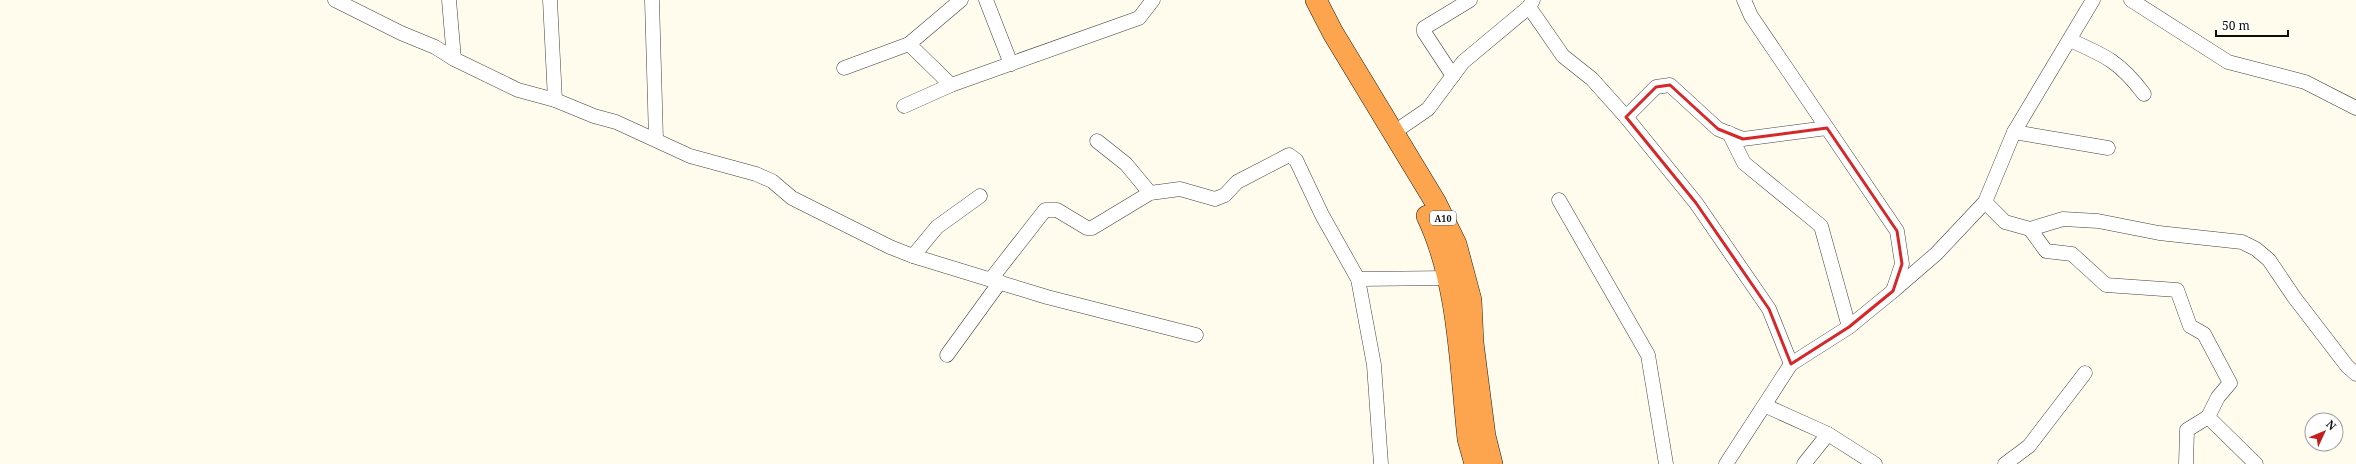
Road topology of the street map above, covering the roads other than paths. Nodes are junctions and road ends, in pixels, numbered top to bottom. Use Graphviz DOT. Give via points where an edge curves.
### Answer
graph roads {
  1 [pos="449,0"];
  2 [pos="550,0"];
  3 [pos="652,0"];
  4 [pos="961,0"];
  5 [pos="986,0"];
  6 [pos="1153,0"];
  7 [pos="1301,0"];
  8 [pos="1316,0"];
  9 [pos="1470,0"];
  10 [pos="1744,0"];
  11 [pos="2093,0"];
  12 [pos="2131,0"];
  13 [pos="338,1"];
  14 [pos="1531,3"];
  15 [pos="1327,36"];
  16 [pos="2070,40"];
  17 [pos="909,44"];
  18 [pos="454,59"];
  19 [pos="1011,64"];
  20 [pos="844,68"];
  21 [pos="1453,76"];
  22 [pos="951,85"];
  23 [pos="2144,94"];
  24 [pos="556,100"];
  25 [pos="904,106"];
  26 [pos="2356,108"];
  27 [pos="1626,117"];
  28 [pos="1827,128"];
  29 [pos="1393,132"];
  30 [pos="2014,132"];
  31 [pos="1729,133"];
  32 [pos="656,140"];
  33 [pos="1097,140"];
  34 [pos="2108,148"];
  35 [pos="1150,193"];
  36 [pos="980,196"];
  37 [pos="1559,200"];
  38 [pos="1985,202"];
  39 [pos="2030,229"];
  40 [pos="913,256"];
  41 [pos="1358,278"];
  42 [pos="1449,278"];
  43 [pos="996,280"];
  44 [pos="1893,291"];
  45 [pos="1849,327"];
  46 [pos="1196,335"];
  47 [pos="947,355"];
  48 [pos="1791,364"];
  49 [pos="2085,373"];
  50 [pos="2356,374"];
  51 [pos="1766,406"];
  52 [pos="2208,417"];
  53 [pos="1828,434"];
  54 [pos="1870,462"];
  55 [pos="1381,464"];
  56 [pos="1475,464"];
  57 [pos="1492,464"];
  58 [pos="1666,464"];
  59 [pos="1726,464"];
  60 [pos="1804,464"];
  61 [pos="2005,464"];
  62 [pos="2186,464"];
  63 [pos="2256,464"];
  1 -- 18 [label="street"];
  2 -- 24 [label="street"];
  3 -- 32 [label="street"];
  4 -- 17 [label="street"];
  5 -- 19 [label="street"];
  6 -- 19 [label="street" via="1139,18"];
  7 -- 15 [label="highway, A10"];
  8 -- 15 [label="highway, A10"];
  9 -- 21 [label="street" via="1424,28 1424,32"];
  10 -- 28 [label="street" via="1751,16"];
  11 -- 16 [label="street"];
  12 -- 26 [label="street" via="2228,62 2305,82"];
  13 -- 18 [label="street" via="435,47"];
  14 -- 21 [label="street" via="1477,48"];
  14 -- 27 [label="street" via="1563,56 1592,79"];
  15 -- 29 [label="highway, A10"];
  15 -- 42 [label="highway, A10" via="1418,198 1438,239"];
  16 -- 23 [label="street" via="2117,63"];
  16 -- 30 [label="street"];
  17 -- 20 [label="street"];
  17 -- 22 [label="street"];
  18 -- 24 [label="street" via="518,90"];
  19 -- 22 [label="street"];
  21 -- 29 [label="street" via="1428,109"];
  22 -- 25 [label="street"];
  24 -- 32 [label="street"];
  27 -- 31 [label="street" via="1656,87 1670,85 1718,129"];
  27 -- 48 [label="street" via="1696,203 1769,309"];
  28 -- 31 [label="street" via="1743,139"];
  28 -- 44 [label="street" via="1897,231 1902,264"];
  29 -- 57 [label="highway, A10" via="1436,204 1456,244 1471,300 1473,343 1483,420"];
  30 -- 34 [label="street"];
  30 -- 38 [label="street"];
  31 -- 45 [label="street" via="1744,163 1820,226"];
  32 -- 40 [label="street" via="690,156 756,174 772,181 792,198"];
  33 -- 35 [label="street" via="1126,164"];
  35 -- 41 [label="street" via="1180,190 1215,199 1225,195 1237,182 1289,154 1296,160 1322,216"];
  35 -- 43 [label="street" via="1092,228 1087,228 1057,210 1045,210"];
  36 -- 40 [label="street" via="937,227"];
  37 -- 58 [label="street" via="1648,355"];
  38 -- 39 [label="street" via="2005,222"];
  38 -- 44 [label="street" via="1936,254"];
  39 -- 50 [label="street" via="2063,219 2098,221 2159,233 2242,242 2269,260 2294,297"];
  39 -- 52 [label="street" via="2046,251 2072,254 2106,285 2177,290 2190,326 2204,334 2230,383 2218,397"];
  40 -- 43 [label="street"];
  41 -- 42 [label="street"];
  41 -- 55 [label="street" via="1374,365"];
  42 -- 56 [label="highway, A10" via="1468,439"];
  43 -- 46 [label="street" via="1047,297"];
  43 -- 47 [label="street"];
  44 -- 45 [label="street"];
  45 -- 48 [label="street"];
  48 -- 51 [label="street"];
  49 -- 61 [label="street" via="2029,446"];
  51 -- 53 [label="street"];
  51 -- 59 [label="street"];
  52 -- 62 [label="street" via="2187,430"];
  52 -- 63 [label="street"];
  53 -- 54 [label="street"];
  53 -- 60 [label="street"];
}
